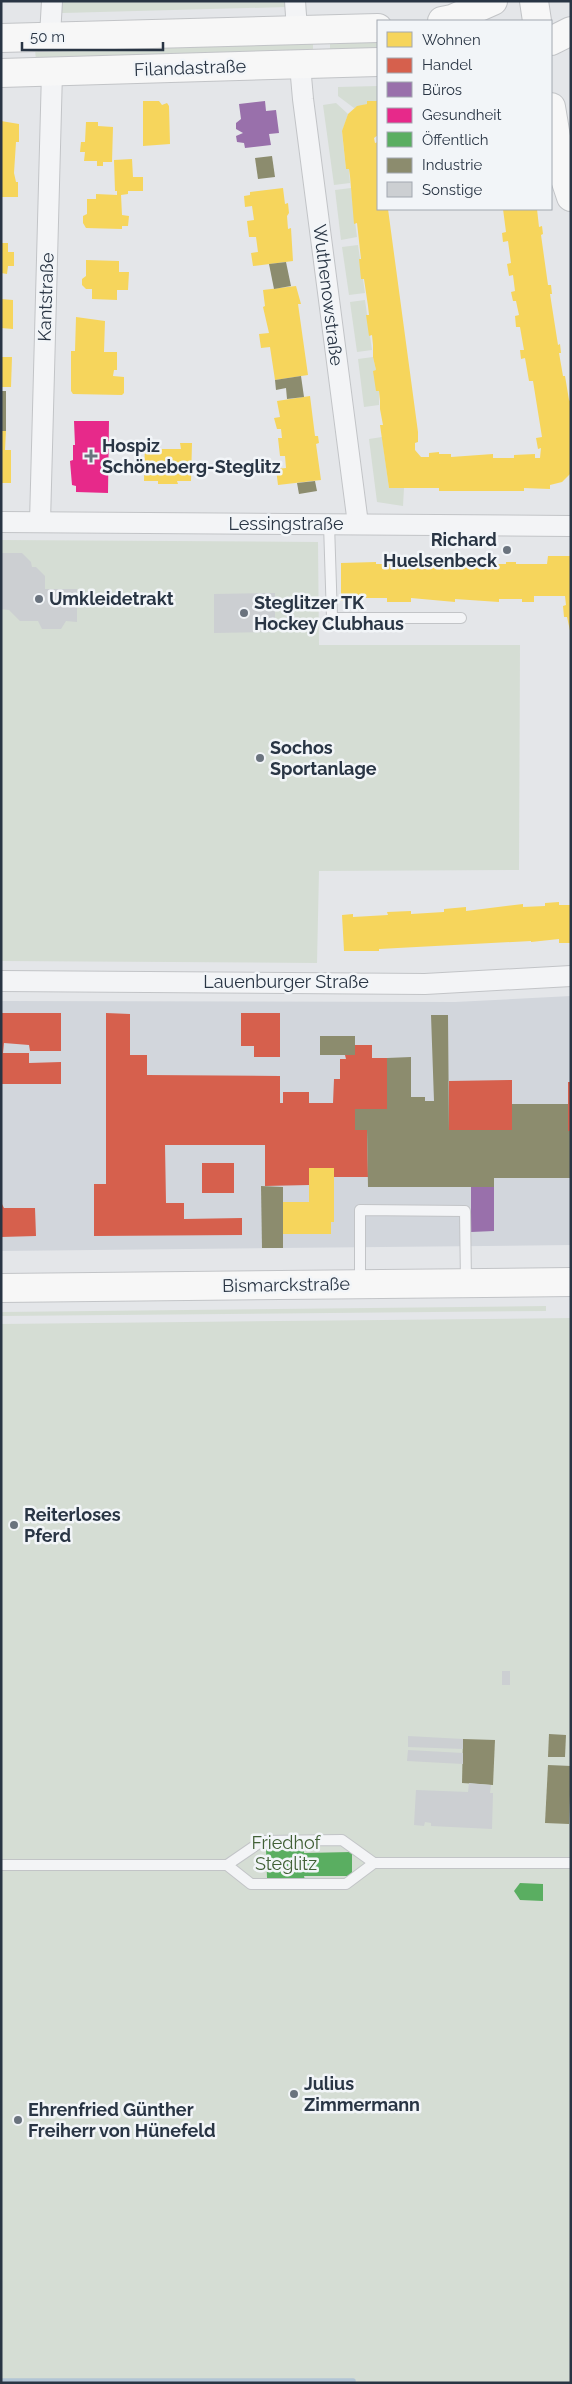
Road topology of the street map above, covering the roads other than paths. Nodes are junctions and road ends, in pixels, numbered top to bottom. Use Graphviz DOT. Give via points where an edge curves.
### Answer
graph roads {
  1 [pos="52,1"];
  2 [pos="295,1"];
  3 [pos="534,1"];
  4 [pos="480,11"];
  5 [pos="446,20"];
  6 [pos="537,20"];
  7 [pos="377,28"];
  8 [pos="297,30"];
  9 [pos="571,31"];
  10 [pos="50,36"];
  11 [pos="1,38"];
  12 [pos="552,40"];
  13 [pos="377,62"];
  14 [pos="300,65"];
  15 [pos="52,72"];
  16 [pos="1,73"];
  17 [pos="552,112"];
  18 [pos="571,197"];
  19 [pos="1,522"];
  20 [pos="40,522"];
  21 [pos="330,524"];
  22 [pos="358,524"];
  23 [pos="571,526"];
  24 [pos="461,618"];
  25 [pos="571,976"];
  26 [pos="1,981"];
  27 [pos="571,1282"];
  28 [pos="466,1283"];
  29 [pos="360,1284"];
  30 [pos="1,1288"];
  31 [pos="374,1863"];
  32 [pos="571,1863"];
  33 [pos="1,1865"];
  34 [pos="227,1865"];
  1 -- 10 [label="street"];
  2 -- 8 [label="street"];
  3 -- 6 [label="main road"];
  4 -- 5 [label="main road"];
  7 -- 8 [label="main road, Filandastraße"];
  8 -- 10 [label="main road, Filandastraße"];
  9 -- 12 [label="main road"];
  10 -- 11 [label="main road, Filandastraße"];
  13 -- 14 [label="main road, Filandastraße"];
  14 -- 15 [label="main road, Filandastraße"];
  14 -- 22 [label="street, Wuthenowstraße"];
  15 -- 16 [label="main road, Filandastraße"];
  15 -- 20 [label="street, Kantstraße"];
  17 -- 18 [label="main road"];
  19 -- 20 [label="street, Lessingstraße"];
  20 -- 21 [label="street, Lessingstraße"];
  21 -- 22 [label="street, Lessingstraße"];
  21 -- 24 [label="lane" via="332,618"];
  22 -- 23 [label="street, Lessingstraße"];
  25 -- 26 [label="street, Lauenburger Straße" via="425,984"];
  27 -- 28 [label="main road, Bismarckstraße"];
  28 -- 29 [label="main road, Bismarckstraße"];
  28 -- 29 [label="lane" via="465,1212 360,1210"];
  29 -- 30 [label="main road, Bismarckstraße"];
  31 -- 32 [label="lane"];
  31 -- 34 [label="lane" via="346,1884 251,1884"];
  31 -- 34 [label="lane" via="342,1840 262,1841"];
  33 -- 34 [label="lane"];
}
